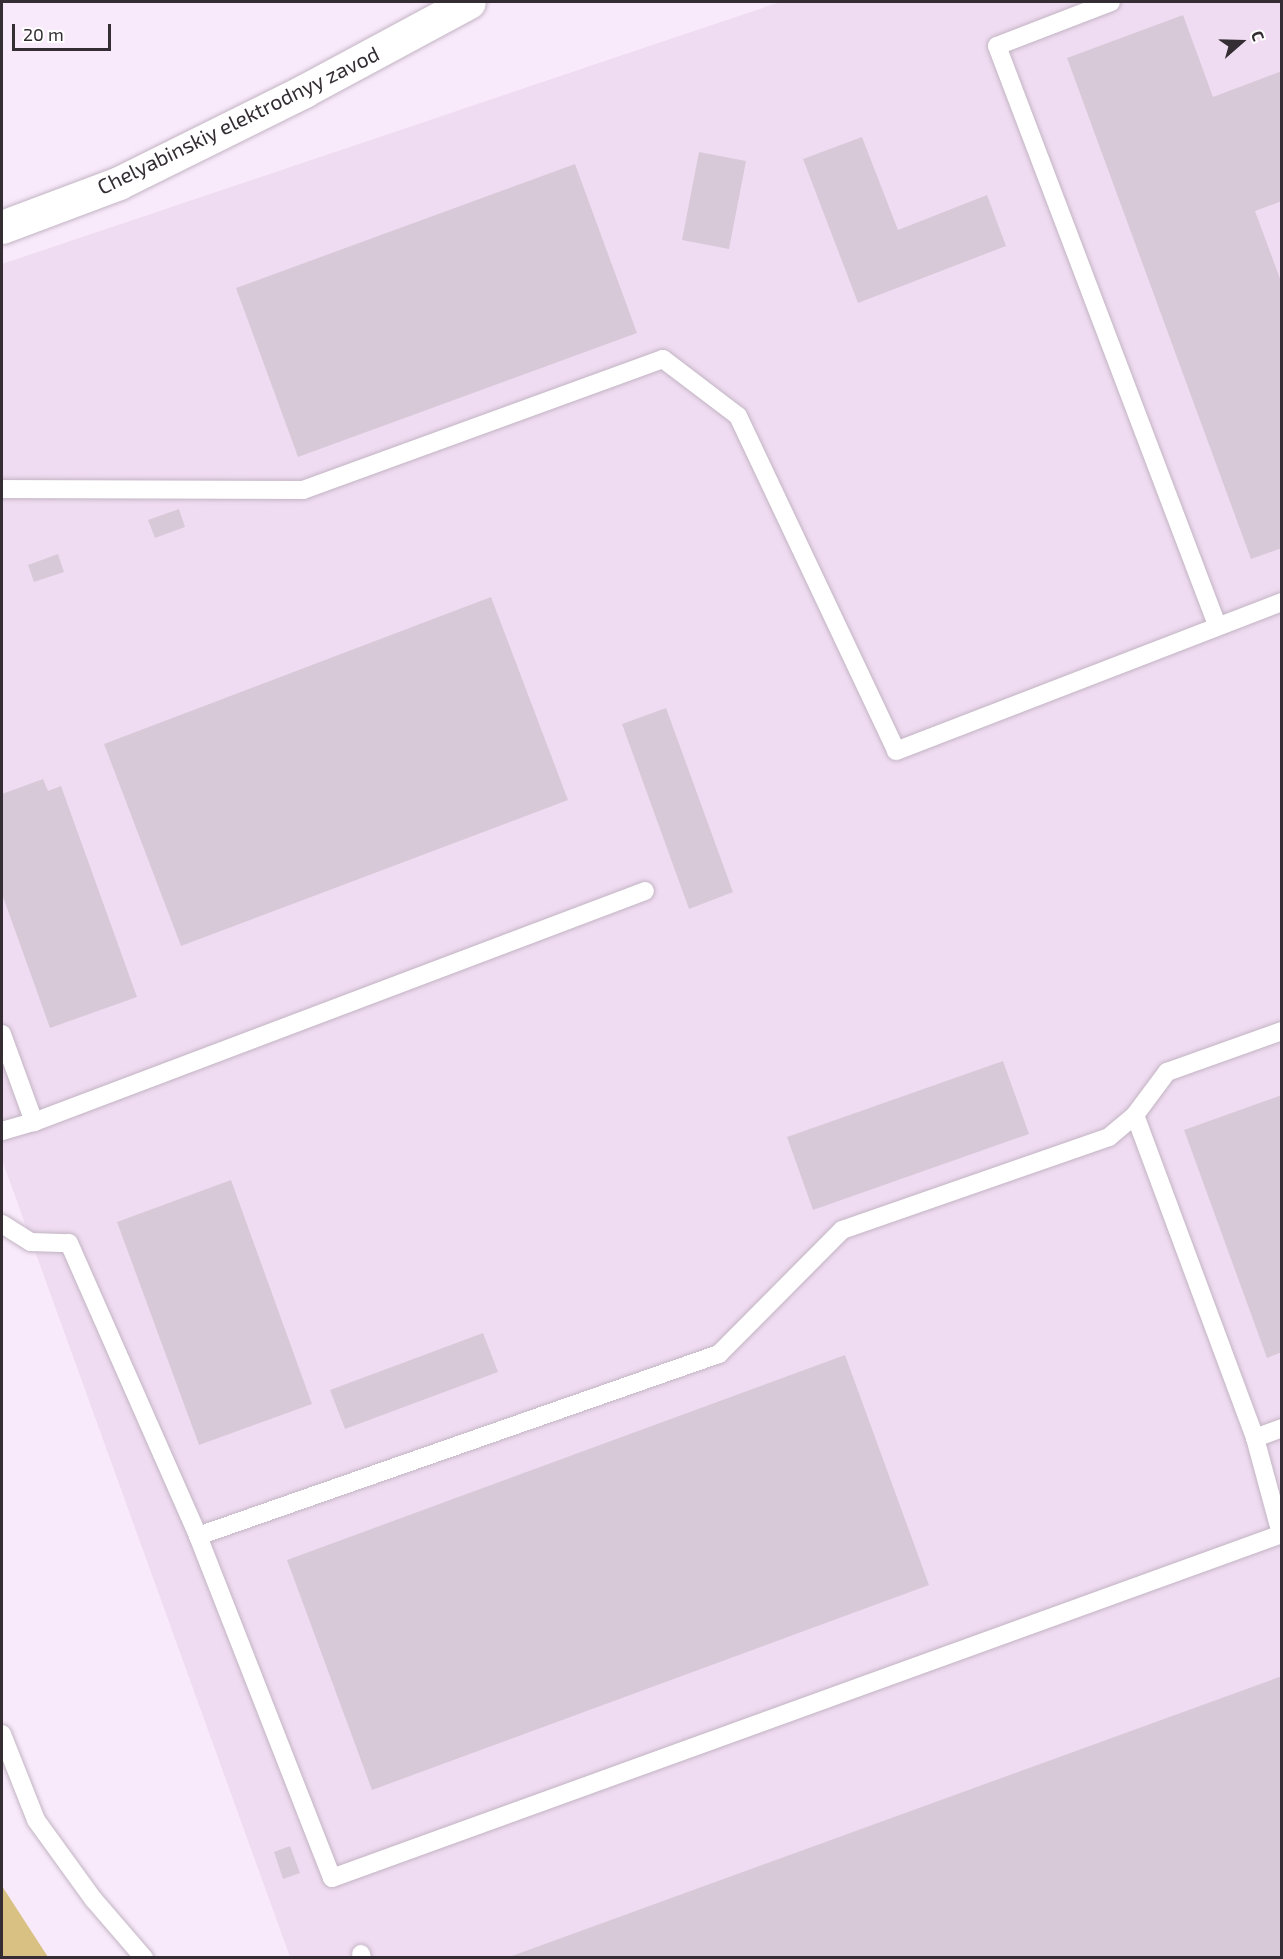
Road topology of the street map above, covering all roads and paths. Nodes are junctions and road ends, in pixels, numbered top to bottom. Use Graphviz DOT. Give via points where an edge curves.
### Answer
graph roads {
  1 [pos="470,2"];
  2 [pos="1111,2"];
  3 [pos="2,227"];
  4 [pos="2,489"];
  5 [pos="1281,602"];
  6 [pos="1217,626"];
  7 [pos="645,891"];
  8 [pos="1281,1031"];
  9 [pos="2,1034"];
  10 [pos="1136,1115"];
  11 [pos="34,1122"];
  12 [pos="2,1131"];
  13 [pos="2,1224"];
  14 [pos="1281,1428"];
  15 [pos="1255,1438"];
  16 [pos="1281,1534"];
  17 [pos="198,1536"];
  18 [pos="2,1734"];
  19 [pos="144,1958"];
  1 -- 3 [label="street, Chelyabinskiy elektrodnyy zavod" via="304,91 119,183"];
  2 -- 6 [label="lane" via="998,46"];
  4 -- 6 [label="lane" via="303,490 663,359 738,416 896,751"];
  5 -- 6 [label="lane"];
  7 -- 11 [label="lane"];
  8 -- 10 [label="lane" via="1167,1072"];
  9 -- 11 [label="lane"];
  10 -- 15 [label="lane"];
  10 -- 17 [label="lane" via="1109,1137 842,1230 719,1354"];
  11 -- 12 [label="lane"];
  13 -- 17 [label="lane" via="31,1242 69,1243"];
  14 -- 15 [label="lane"];
  15 -- 16 [label="lane"];
  16 -- 17 [label="lane" via="332,1878"];
  18 -- 19 [label="lane" via="36,1820 94,1900"];
}
